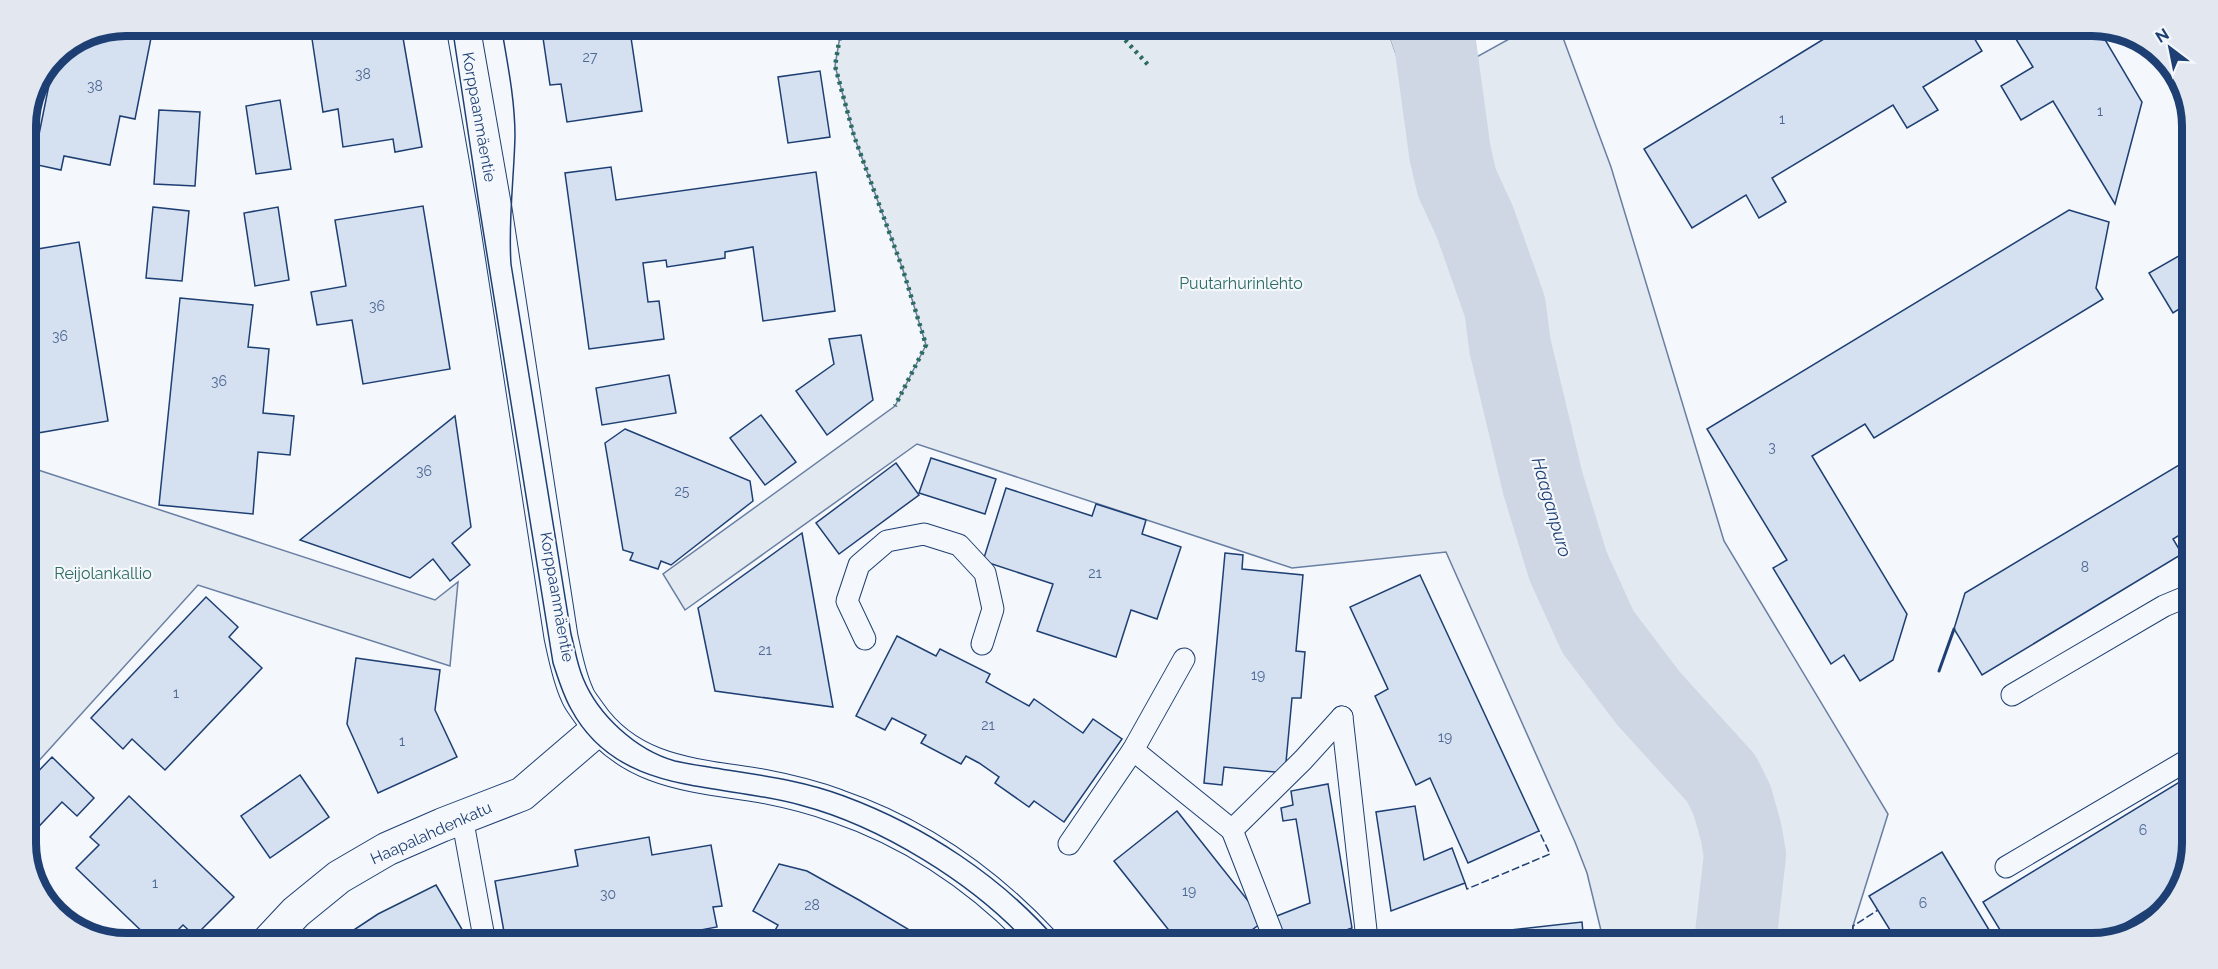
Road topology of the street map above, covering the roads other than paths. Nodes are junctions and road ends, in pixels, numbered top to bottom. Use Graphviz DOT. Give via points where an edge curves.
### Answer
graph roads {
  1 [pos="465,36"];
  2 [pos="2182,598"];
  3 [pos="865,639"];
  4 [pos="982,644"];
  5 [pos="1184,659"];
  6 [pos="2012,695"];
  7 [pos="599,728"];
  8 [pos="1133,750"];
  9 [pos="2182,763"];
  10 [pos="462,817"];
  11 [pos="1232,830"];
  12 [pos="1069,844"];
  13 [pos="2006,867"];
  14 [pos="277,933"];
  15 [pos="483,933"];
  16 [pos="1033,933"];
  17 [pos="1272,933"];
  18 [pos="1361,933"];
  1 -- 7 [label="street, Korppaanmäentie" via="561,637 577,694"];
  2 -- 6 [label="lane"];
  3 -- 4 [label="lane" via="847,601 859,565 887,541 924,534 959,545 985,573 993,609"];
  5 -- 8 [label="lane"];
  7 -- 10 [label="street, Haapalahdenkatu" via="522,794"];
  7 -- 16 [label="street, Korppaanmäentie" via="644,761 672,771 804,795 881,824 979,884"];
  8 -- 11 [label="lane"];
  8 -- 12 [label="lane"];
  9 -- 13 [label="lane"];
  10 -- 14 [label="street, Haapalahdenkatu" via="387,849 339,877"];
  10 -- 15 [label="lane"];
  11 -- 17 [label="lane"];
  11 -- 18 [label="lane" via="1342,717"];
}
